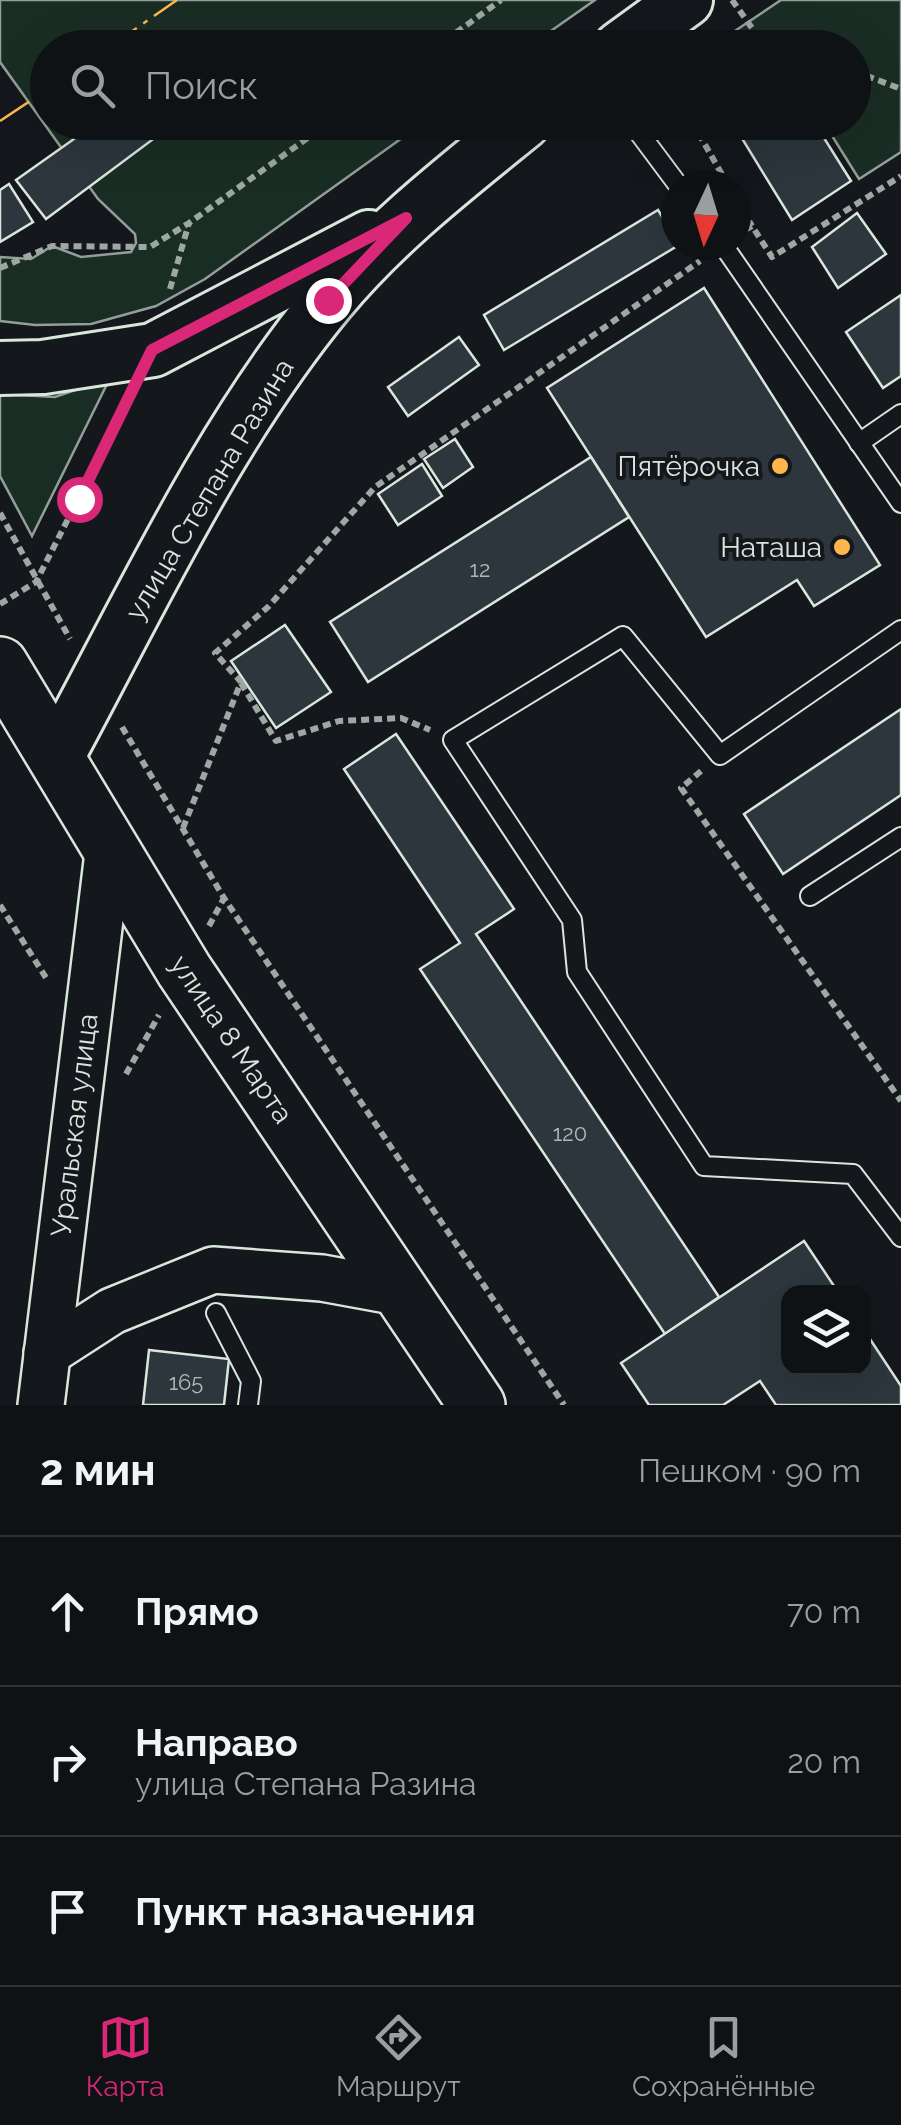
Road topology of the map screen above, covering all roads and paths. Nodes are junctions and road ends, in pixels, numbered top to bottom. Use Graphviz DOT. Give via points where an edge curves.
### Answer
graph roads {
  1 [pos="501,0"];
  2 [pos="686,0"];
  3 [pos="732,0"];
  4 [pos="460,30"];
  5 [pos="645,30"];
  6 [pos="753,30"];
  7 [pos="871,77"];
  8 [pos="901,88"];
  9 [pos="305,140"];
  10 [pos="502,140"];
  11 [pos="644,140"];
  12 [pos="702,140"];
  13 [pos="667,170"];
  14 [pos="719,170"];
  15 [pos="901,176"];
  16 [pos="406,218"];
  17 [pos="189,223"];
  18 [pos="752,226"];
  19 [pos="701,260"];
  20 [pos="733,260"];
  21 [pos="0,268"];
  22 [pos="152,350"];
  23 [pos="0,368"];
  24 [pos="901,414"];
  25 [pos="859,442"];
  26 [pos="901,503"];
  27 [pos="0,513"];
  28 [pos="36,582"];
  29 [pos="0,604"];
  30 [pos="901,630"];
  31 [pos="0,666"];
  32 [pos="241,682"];
  33 [pos="97,684"];
  34 [pos="453,740"];
  35 [pos="720,755"];
  36 [pos="57,758"];
  37 [pos="182,829"];
  38 [pos="901,837"];
  39 [pos="110,845"];
  40 [pos="810,896"];
  41 [pos="2,907"];
  42 [pos="0,920"];
  43 [pos="901,1101"];
  44 [pos="901,1237"];
  45 [pos="404,1294"];
  46 [pos="216,1313"];
  47 [pos="47,1353"];
  48 [pos="41,1405"];
  49 [pos="248,1405"];
  50 [pos="477,1405"];
  51 [pos="564,1405"];
  1 -- 4 [label="path"];
  2 -- 5 [label="main road"];
  3 -- 6 [label="path"];
  7 -- 8 [label="path"];
  9 -- 17 [label="path"];
  10 -- 16 [label="main road, улица Степана Разина"];
  11 -- 13 [label="lane"];
  12 -- 14 [label="path"];
  15 -- 18 [label="path" via="772,257"];
  16 -- 22 [label="main road"];
  16 -- 33 [label="main road, улица Степана Разина" via="328,300 270,378"];
  17 -- 21 [label="path" via="150,247 52,246"];
  17 -- 22 [label="path"];
  19 -- 32 [label="path" via="374,488 268,606 215,653"];
  20 -- 25 [label="lane"];
  22 -- 23 [label="main road"];
  22 -- 28 [label="path"];
  24 -- 25 [label="lane"];
  25 -- 26 [label="lane"];
  27 -- 28 [label="path"];
  28 -- 29 [label="path"];
  28 -- 33 [label="path"];
  30 -- 35 [label="lane"];
  31 -- 36 [label="main road, улица 8 Марта"];
  32 -- 34 [label="path" via="276,741 339,721 401,718"];
  32 -- 37 [label="path"];
  33 -- 36 [label="main road, улица Степана Разина"];
  33 -- 37 [label="path"];
  34 -- 35 [label="lane" via="623,636"];
  34 -- 44 [label="lane" via="572,920 577,972 704,1166 853,1174"];
  35 -- 43 [label="path" via="682,788"];
  36 -- 39 [label="main road, улица 8 Марта"];
  37 -- 51 [label="path"];
  38 -- 40 [label="lane"];
  39 -- 45 [label="main road, улица 8 Марта" via="184,970"];
  39 -- 47 [label="street, Уральская улица"];
  41 -- 42 [label="path"];
  45 -- 47 [label="street" via="322,1278 213,1270 112,1311"];
  45 -- 50 [label="main road, улица 8 Марта"];
  46 -- 49 [label="lane" via="251,1381"];
  47 -- 48 [label="street, Уральская улица"];
}
